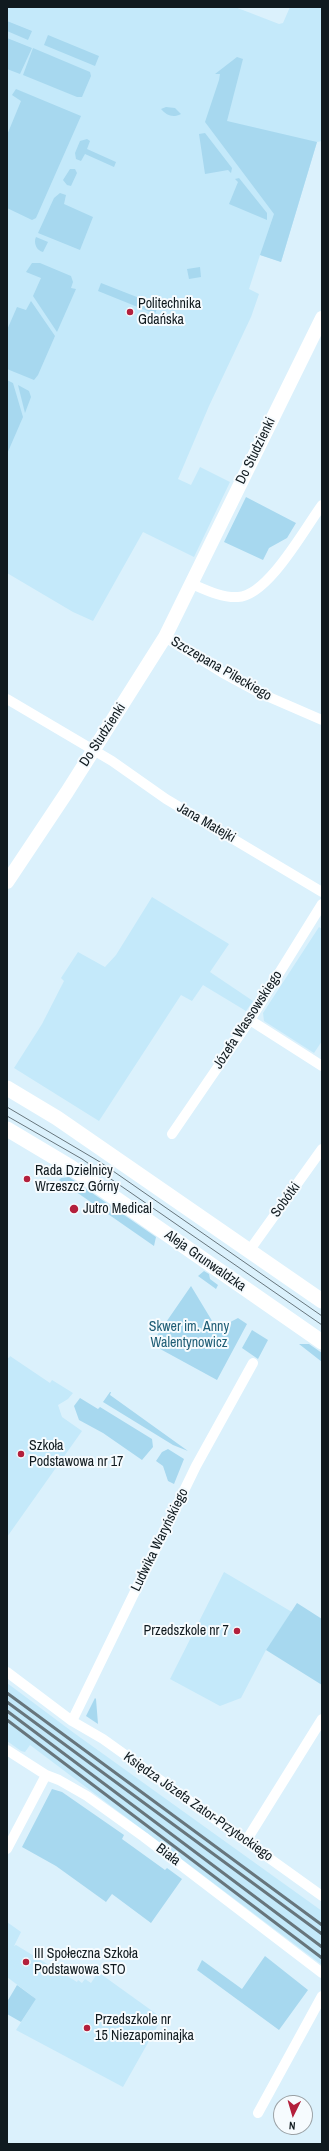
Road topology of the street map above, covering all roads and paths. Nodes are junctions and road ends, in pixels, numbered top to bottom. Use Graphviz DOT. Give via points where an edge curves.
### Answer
graph roads {
  1 [pos="322,318"];
  2 [pos="322,505"];
  3 [pos="192,584"];
  4 [pos="165,637"];
  5 [pos="7,699"];
  6 [pos="322,720"];
  7 [pos="93,750"];
  8 [pos="7,882"];
  9 [pos="322,892"];
  10 [pos="322,904"];
  11 [pos="250,1020"];
  12 [pos="322,1066"];
  13 [pos="7,1088"];
  14 [pos="7,1129"];
  15 [pos="172,1134"];
  16 [pos="322,1149"];
  17 [pos="249,1251"];
  18 [pos="322,1300"];
  19 [pos="322,1342"];
  20 [pos="253,1363"];
  21 [pos="7,1672"];
  22 [pos="322,1719"];
  23 [pos="72,1721"];
  24 [pos="7,1750"];
  25 [pos="46,1775"];
  26 [pos="246,1841"];
  27 [pos="7,1849"];
  28 [pos="322,1896"];
  29 [pos="322,1973"];
  30 [pos="322,1996"];
  31 [pos="258,2113"];
  1 -- 3 [label="main road, Do Studzienki"];
  2 -- 3 [label="street" via="271,578 257,591 238,597 223,596"];
  3 -- 4 [label="main road, Do Studzienki"];
  4 -- 6 [label="street, Szczepana Pileckiego" via="223,673"];
  4 -- 7 [label="main road, Do Studzienki"];
  5 -- 7 [label="street, Jana Matejki"];
  7 -- 8 [label="main road, Do Studzienki"];
  7 -- 9 [label="street, Jana Matejki" via="166,799"];
  10 -- 11 [label="street, Józefa Wassowskiego"];
  11 -- 12 [label="street"];
  11 -- 15 [label="street, Józefa Wassowskiego"];
  13 -- 17 [label="main road" via="57,1118"];
  14 -- 19 [label="main road, Aleja Grunwaldzka" via="69,1166"];
  16 -- 17 [label="street, Sobótki"];
  17 -- 18 [label="main road"];
  20 -- 23 [label="street, Ludwika Waryńskiego" via="196,1466"];
  21 -- 23 [label="street, Księdza Józefa Zator-Przytockiego"];
  22 -- 26 [label="street"];
  23 -- 26 [label="street, Księdza Józefa Zator-Przytockiego" via="103,1739"];
  24 -- 25 [label="street, Biała"];
  25 -- 27 [label="street"];
  25 -- 29 [label="street, Biała" via="87,1796"];
  26 -- 28 [label="street, Księdza Józefa Zator-Przytockiego"];
  30 -- 31 [label="street"];
}
